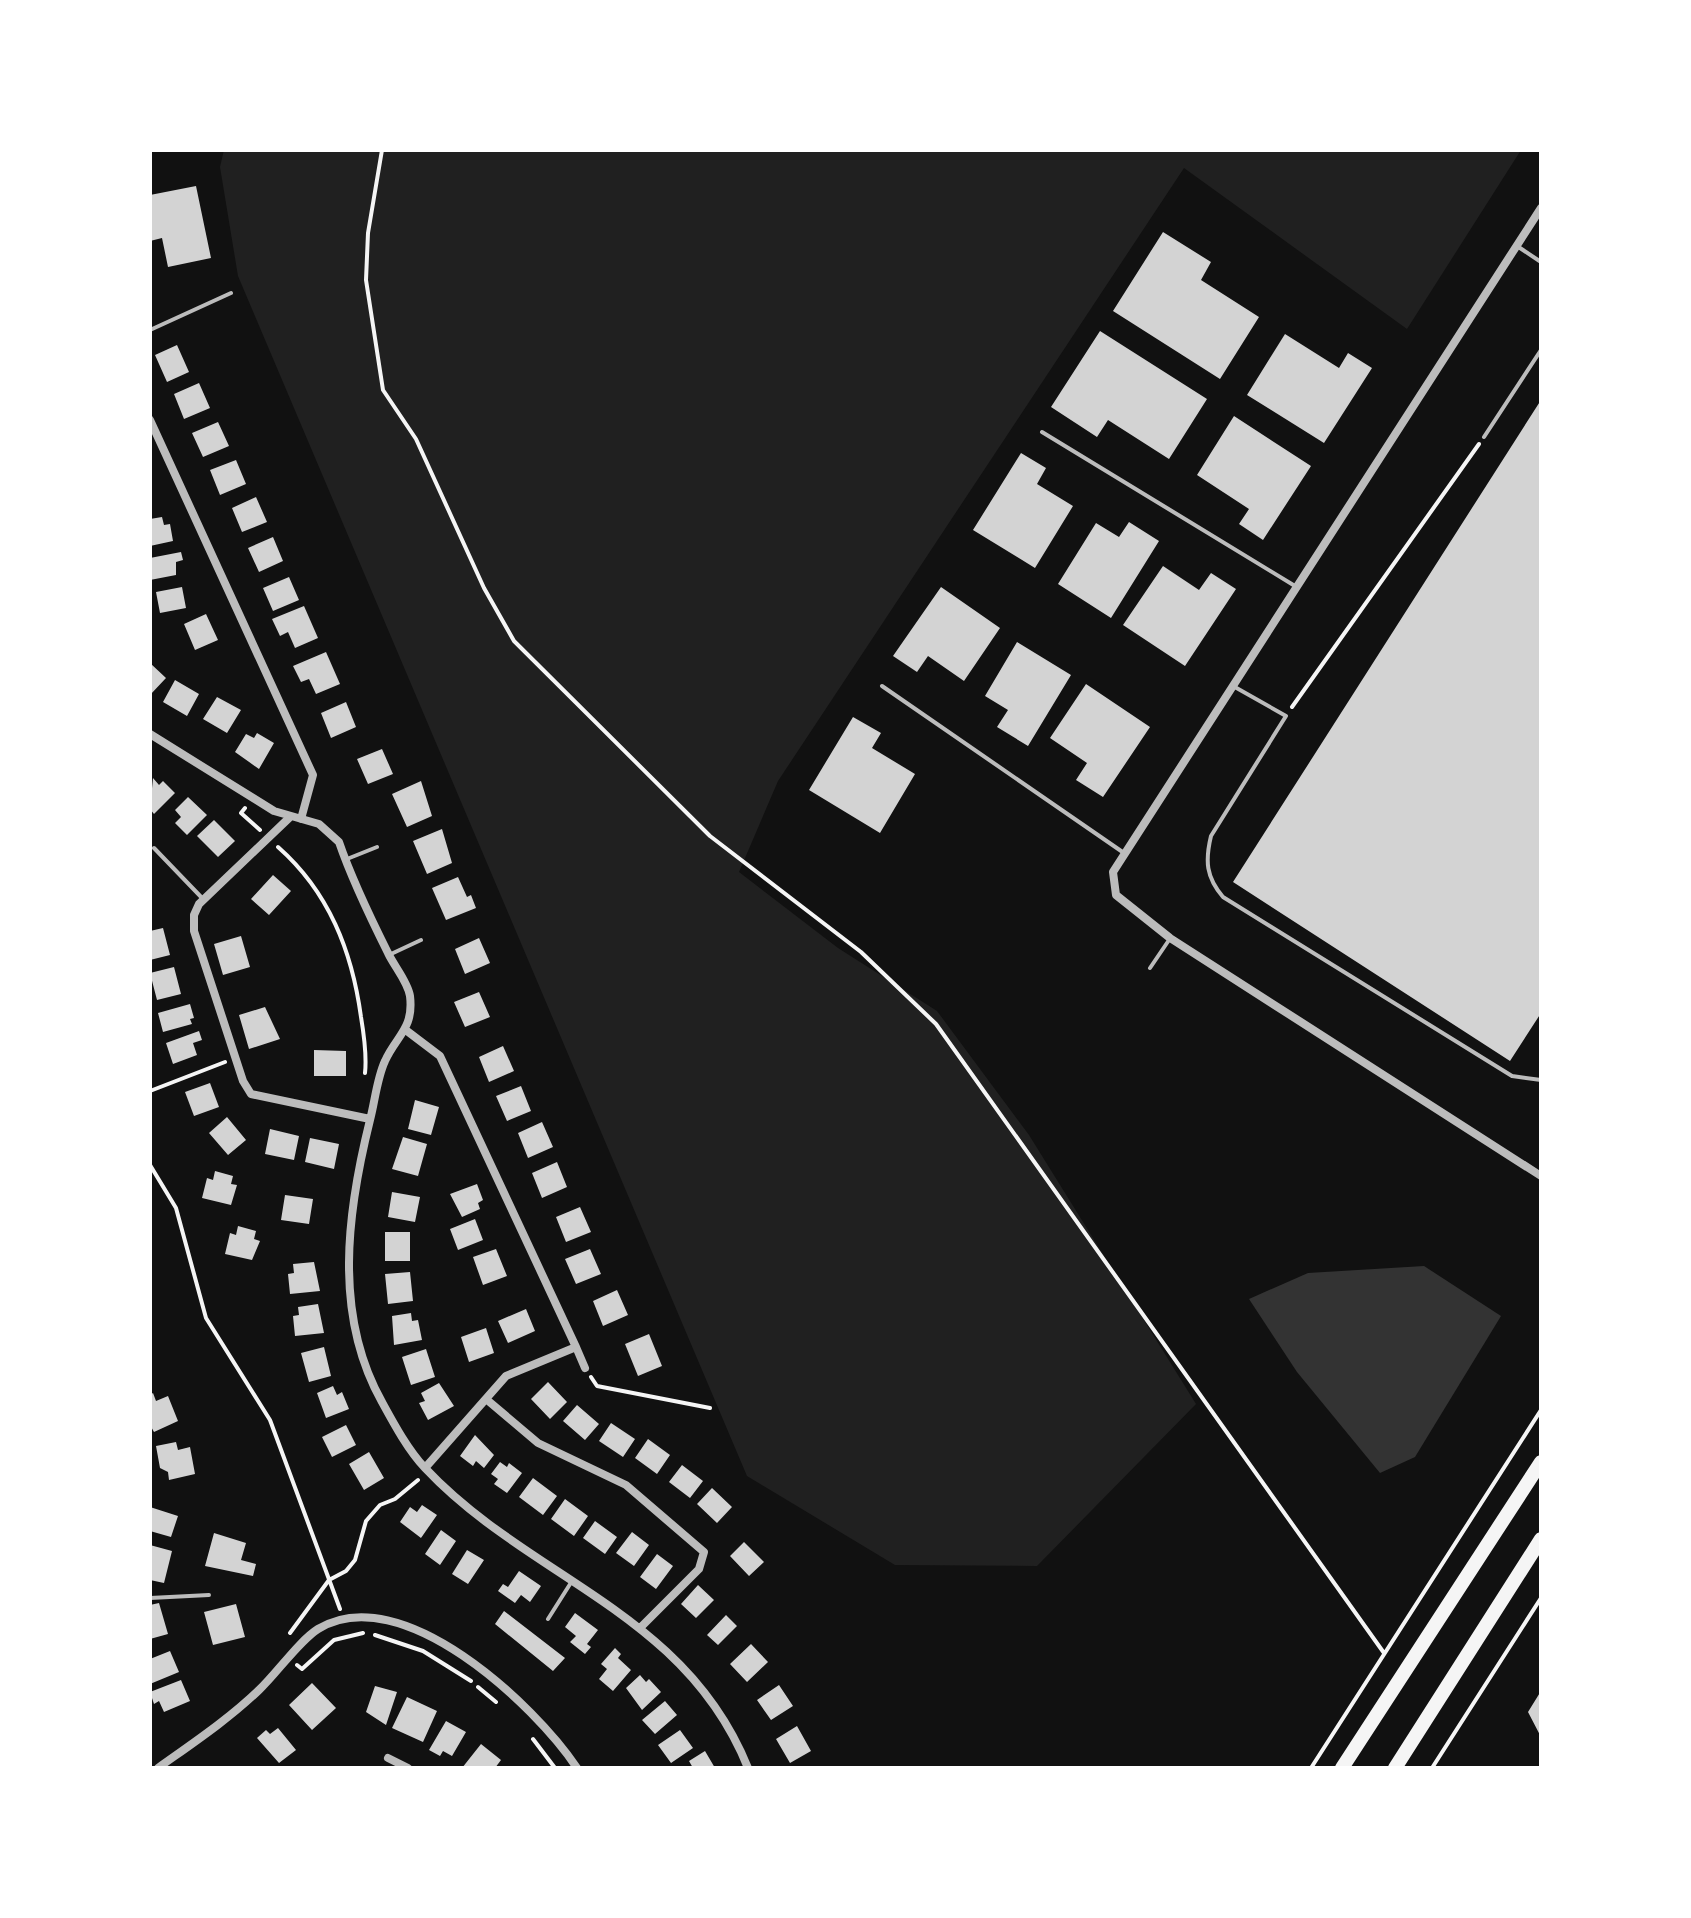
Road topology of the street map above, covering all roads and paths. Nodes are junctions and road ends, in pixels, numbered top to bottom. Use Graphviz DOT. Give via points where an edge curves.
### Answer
graph roads {
  1 [pos="382,150"];
  2 [pos="1541,208"];
  3 [pos="1517,246"];
  4 [pos="1541,262"];
  5 [pos="231,293"];
  6 [pos="150,330"];
  7 [pos="1541,350"];
  8 [pos="150,420"];
  9 [pos="1042,432"];
  10 [pos="1484,437"];
  11 [pos="1297,588"];
  12 [pos="882,686"];
  13 [pos="1233,686"];
  14 [pos="1286,716"];
  15 [pos="150,734"];
  16 [pos="253,799"];
  17 [pos="289,818"];
  18 [pos="301,819"];
  19 [pos="269,838"];
  20 [pos="377,847"];
  21 [pos="154,848"];
  22 [pos="1125,854"];
  23 [pos="345,859"];
  24 [pos="204,900"];
  25 [pos="1170,938"];
  26 [pos="421,940"];
  27 [pos="388,955"];
  28 [pos="1150,968"];
  29 [pos="407,1031"];
  30 [pos="235,1058"];
  31 [pos="1541,1080"];
  32 [pos="363,1082"];
  33 [pos="150,1091"];
  34 [pos="370,1119"];
  35 [pos="150,1165"];
  36 [pos="1541,1176"];
  37 [pos="576,1347"];
  38 [pos="585,1368"];
  39 [pos="486,1399"];
  40 [pos="710,1408"];
  41 [pos="1541,1410"];
  42 [pos="1541,1462"];
  43 [pos="425,1468"];
  44 [pos="1541,1539"];
  45 [pos="573,1579"];
  46 [pos="329,1580"];
  47 [pos="209,1595"];
  48 [pos="150,1598"];
  49 [pos="1541,1598"];
  50 [pos="344,1619"];
  51 [pos="548,1619"];
  52 [pos="640,1628"];
  53 [pos="287,1638"];
  54 [pos="1384,1653"];
  55 [pos="290,1660"];
  56 [pos="507,1711"];
  57 [pos="526,1730"];
  58 [pos="388,1758"];
  59 [pos="158,1768"];
  60 [pos="408,1768"];
  61 [pos="555,1768"];
  62 [pos="577,1768"];
  63 [pos="748,1768"];
  64 [pos="1311,1768"];
  65 [pos="1342,1768"];
  66 [pos="1395,1768"];
  67 [pos="1432,1768"];
  1 -- 54 [label="path" via="366,280 383,390 416,439 514,641 710,836 861,952 936,1024"];
  2 -- 3 [label="street"];
  3 -- 4 [label="lane"];
  3 -- 11 [label="street"];
  5 -- 6 [label="lane"];
  7 -- 10 [label="lane"];
  8 -- 18 [label="street" via="313,775"];
  9 -- 11 [label="lane"];
  10 -- 14 [label="path"];
  11 -- 13 [label="street"];
  12 -- 22 [label="lane"];
  13 -- 14 [label="lane"];
  13 -- 22 [label="street"];
  14 -- 31 [label="lane" via="1211,836 1206,858 1210,882 1223,897 1512,1076"];
  15 -- 16 [label="street"];
  16 -- 17 [label="street"];
  16 -- 19 [label="path" via="241,813"];
  17 -- 18 [label="street"];
  17 -- 19 [label="street"];
  18 -- 23 [label="street" via="319,824 339,842"];
  19 -- 24 [label="street"];
  19 -- 32 [label="path" via="321,894 339,928 357,982 365,1042"];
  20 -- 23 [label="lane"];
  21 -- 24 [label="lane"];
  22 -- 25 [label="street" via="1113,872 1116,895"];
  23 -- 27 [label="street"];
  24 -- 30 [label="street" via="194,915 194,931"];
  25 -- 28 [label="lane"];
  25 -- 36 [label="street"];
  26 -- 27 [label="lane"];
  27 -- 29 [label="street" via="410,994"];
  29 -- 34 [label="street" via="385,1061"];
  29 -- 37 [label="street" via="440,1056"];
  30 -- 33 [label="path"];
  30 -- 34 [label="street" via="247,1090 260,1098"];
  34 -- 43 [label="street" via="347,1250 356,1336 380,1400"];
  35 -- 46 [label="path" via="176,1208 206,1318 270,1420"];
  37 -- 38 [label="street"];
  37 -- 39 [label="street" via="506,1376"];
  38 -- 40 [label="path" via="597,1386"];
  39 -- 43 [label="street"];
  39 -- 52 [label="street" via="538,1443 626,1485 704,1552 699,1569"];
  41 -- 54 [label="path"];
  42 -- 65 [label="main road"];
  43 -- 45 [label="street" via="479,1515"];
  43 -- 46 [label="path" via="416,1484 380,1505 366,1521 355,1560"];
  44 -- 66 [label="main road"];
  45 -- 51 [label="lane"];
  45 -- 52 [label="street"];
  46 -- 50 [label="path"];
  46 -- 53 [label="path"];
  47 -- 48 [label="lane"];
  49 -- 67 [label="path"];
  50 -- 55 [label="street" via="317,1629"];
  50 -- 62 [label="street" via="396,1622 487,1671 542,1723"];
  52 -- 63 [label="street" via="685,1667 738,1742"];
  54 -- 64 [label="path"];
  55 -- 56 [label="path" via="302,1669 334,1640 366,1632 423,1651"];
  55 -- 59 [label="street" via="223,1721"];
  57 -- 61 [label="path"];
  58 -- 60 [label="street"];
}
